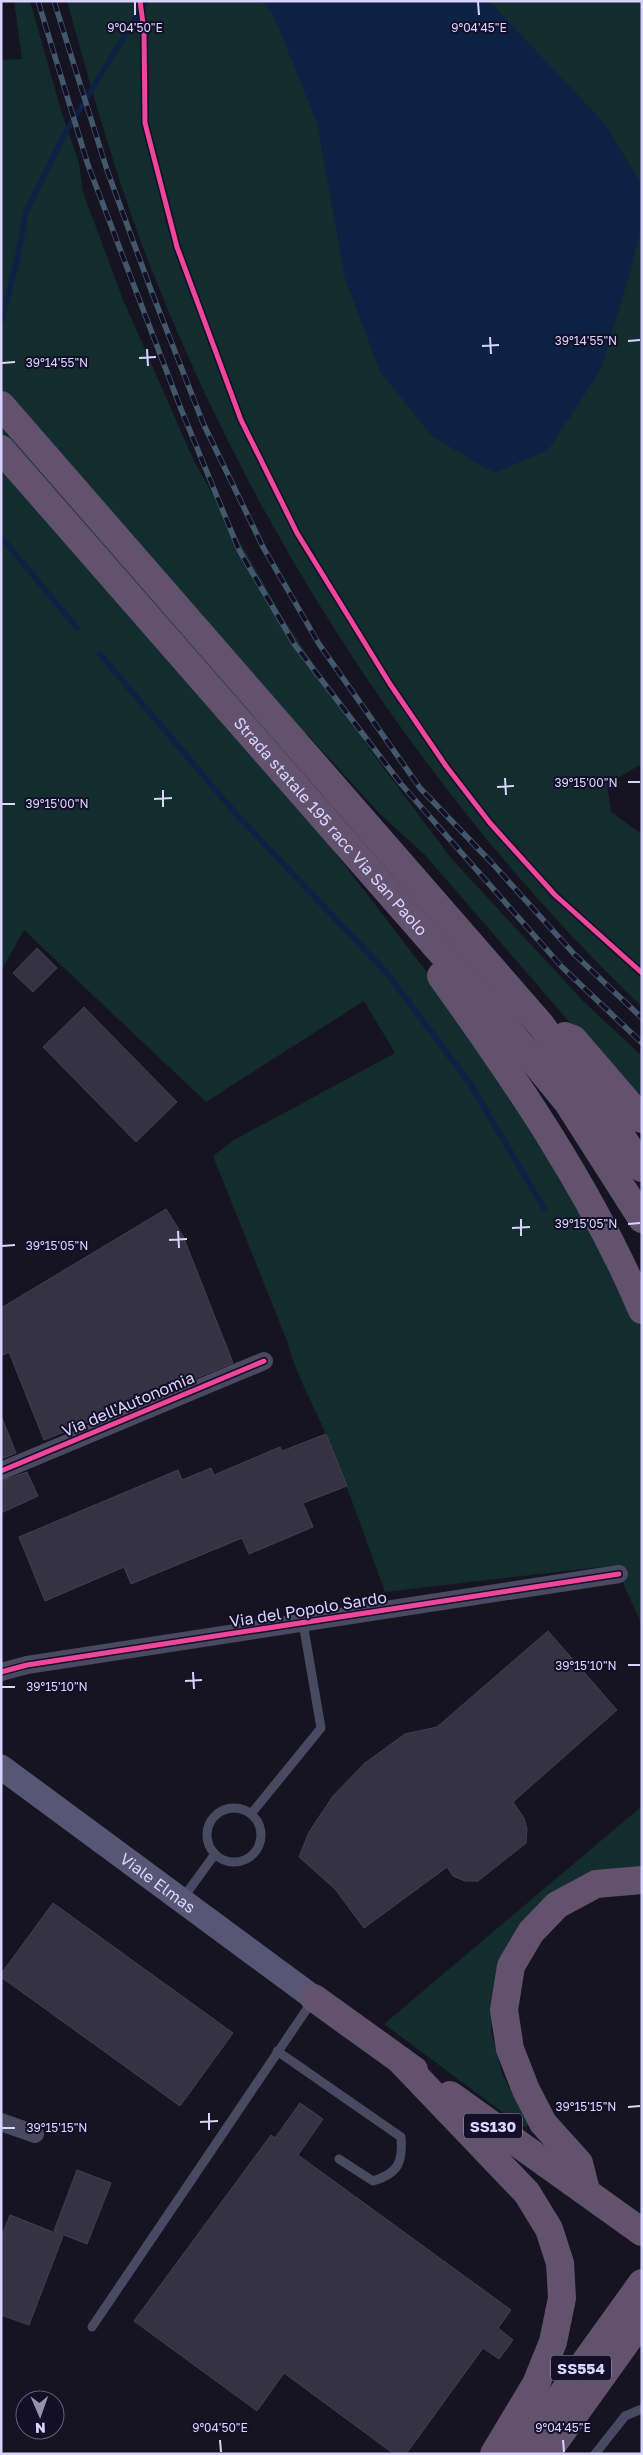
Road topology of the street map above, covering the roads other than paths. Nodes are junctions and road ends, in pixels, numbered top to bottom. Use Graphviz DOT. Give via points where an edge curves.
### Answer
graph roads {
  1 [pos="1,405"];
  2 [pos="1,449"];
  3 [pos="421,928"];
  4 [pos="541,1025"];
  5 [pos="642,1119"];
  6 [pos="642,1168"];
  7 [pos="642,1219"];
  8 [pos="642,1310"];
  9 [pos="264,1361"];
  10 [pos="1,1471"];
  11 [pos="619,1574"];
  12 [pos="303,1623"];
  13 [pos="1,1672"];
  14 [pos="1,1767"];
  15 [pos="251,1814"];
  16 [pos="215,1854"];
  17 [pos="642,1880"];
  18 [pos="181,1900"];
  19 [pos="314,1998"];
  20 [pos="277,2051"];
  21 [pos="400,2060"];
  22 [pos="1,2122"];
  23 [pos="35,2134"];
  24 [pos="340,2159"];
  25 [pos="586,2191"];
  26 [pos="642,2232"];
  27 [pos="642,2283"];
  28 [pos="642,2320"];
  29 [pos="92,2327"];
  30 [pos="642,2409"];
  31 [pos="494,2454"];
  32 [pos="520,2454"];
  33 [pos="546,2454"];
  34 [pos="595,2454"];
  1 -- 4 [label="highway, Strada statale 195 racc Via San Paolo"];
  2 -- 3 [label="highway, Strada statale 195 racc Via San Paolo"];
  3 -- 7 [label="highway, Strada statale 195 racc Via San Paolo" via="568,1104"];
  3 -- 8 [label="highway" via="431,962 502,1061 591,1204"];
  4 -- 5 [label="highway" via="573,1039"];
  4 -- 6 [label="highway, Strada statale 195 racc Via San Paolo"];
  9 -- 10 [label="street, Via dell'Autonomia"];
  11 -- 12 [label="street, Via del Popolo Sardo"];
  12 -- 13 [label="street, Via del Popolo Sardo" via="37,1663"];
  12 -- 15 [label="lane" via="321,1728"];
  14 -- 18 [label="main road, Viale Elmas"];
  15 -- 16 [label="lane" via="234,1807 217,1813 211,1820 207,1838"];
  15 -- 16 [label="lane" via="257,1820 261,1837 255,1852 240,1861 223,1859"];
  16 -- 18 [label="lane"];
  17 -- 25 [label="highway" via="596,1884 558,1904 531,1932 511,1966 504,2010 510,2049 543,2123 579,2163"];
  18 -- 19 [label="main road, Viale Elmas"];
  19 -- 20 [label="lane"];
  19 -- 21 [label="highway, SS130"];
  20 -- 24 [label="lane" via="402,2137 403,2156 397,2168 382,2178 373,2181"];
  20 -- 29 [label="lane"];
  21 -- 25 [label="highway, SS130"];
  21 -- 31 [label="highway" via="526,2193 548,2229 560,2263 562,2298 553,2342 536,2384"];
  22 -- 23 [label="street"];
  25 -- 26 [label="highway, SS130"];
  27 -- 32 [label="highway, SS554"];
  28 -- 33 [label="highway, SS554"];
  30 -- 34 [label="lane" via="625,2416"];
}
